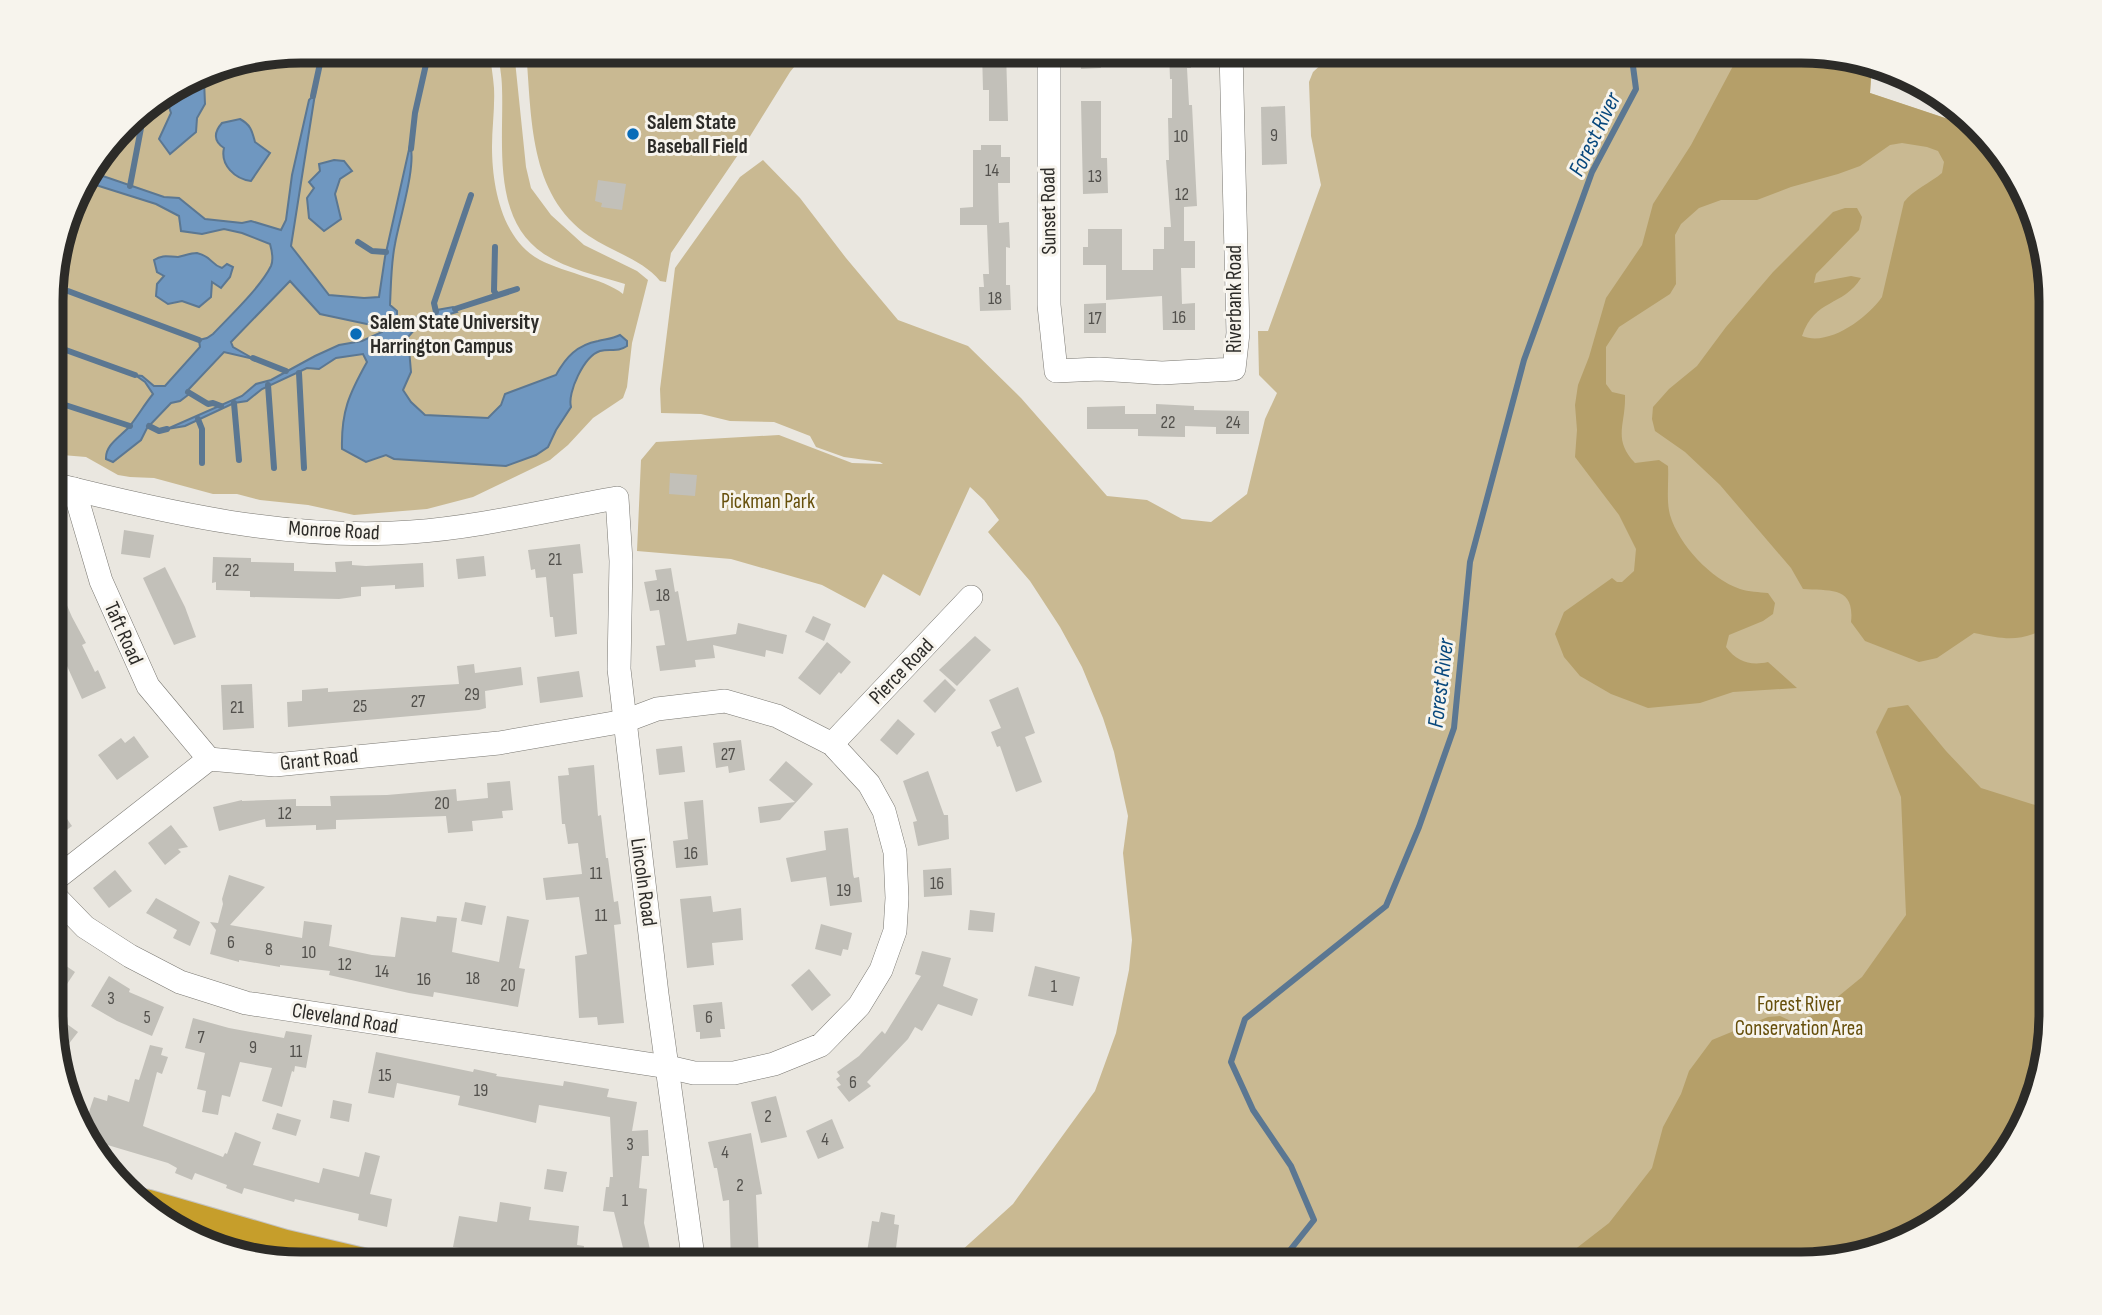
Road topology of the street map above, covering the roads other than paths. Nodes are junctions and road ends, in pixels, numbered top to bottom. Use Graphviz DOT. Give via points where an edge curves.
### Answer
graph roads {
  1 [pos="1049,63"];
  2 [pos="1231,63"];
  3 [pos="1056,370"];
  4 [pos="63,486"];
  5 [pos="617,498"];
  6 [pos="971,597"];
  7 [pos="625,720"];
  8 [pos="832,744"];
  9 [pos="209,760"];
  10 [pos="63,873"];
  11 [pos="63,904"];
  12 [pos="668,1067"];
  13 [pos="171,1213"];
  14 [pos="310,1252"];
  15 [pos="692,1252"];
  1 -- 3 [label="street, Sunset Road" via="1049,305"];
  2 -- 3 [label="street, Riverbank Road" via="1238,333 1234,369 1162,373"];
  4 -- 5 [label="street, Monroe Road" via="234,522 349,533 459,527"];
  4 -- 9 [label="street, Taft Road" via="148,686"];
  5 -- 7 [label="street, Lincoln Road" via="619,669"];
  6 -- 8 [label="street, Pierce Road"];
  7 -- 8 [label="street, Grant Road" via="657,709 725,701 777,716"];
  7 -- 9 [label="street, Grant Road" via="499,743 275,765"];
  7 -- 12 [label="street, Lincoln Road"];
  8 -- 12 [label="street, Cleveland Road" via="869,784 884,811 895,852 895,931 881,970 859,1006 821,1045 774,1064 734,1073 694,1073"];
  9 -- 10 [label="street"];
  11 -- 12 [label="street, Cleveland Road" via="85,927 130,956 180,982 246,1003"];
  12 -- 15 [label="street, Lincoln Road"];
  13 -- 14 [label="highway"];
}
